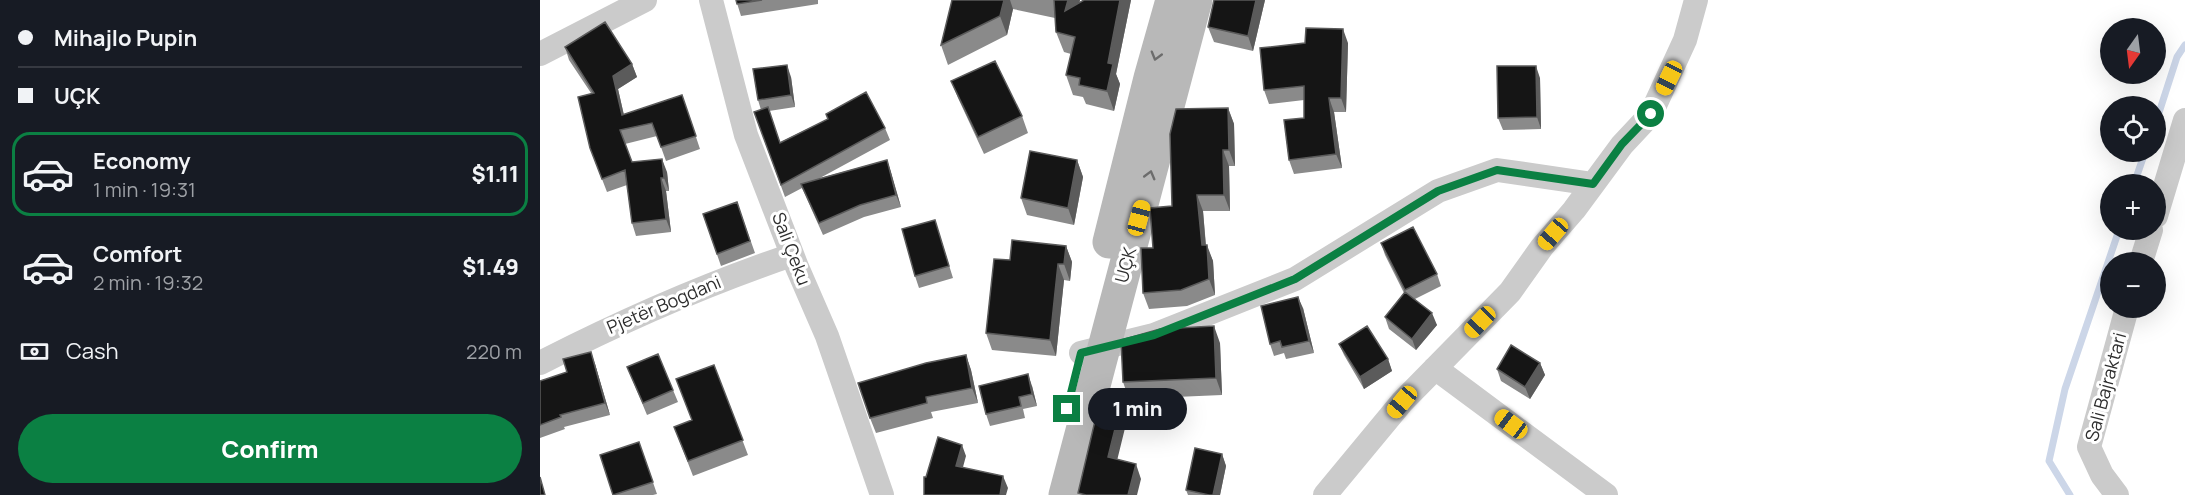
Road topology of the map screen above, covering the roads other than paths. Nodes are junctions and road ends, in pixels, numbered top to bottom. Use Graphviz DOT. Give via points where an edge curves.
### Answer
graph roads {
  1 [pos="645,0"];
  2 [pos="711,0"];
  3 [pos="1172,0"];
  4 [pos="1197,0"];
  5 [pos="1696,0"];
  6 [pos="540,54"];
  7 [pos="2185,120"];
  8 [pos="2166,183"];
  9 [pos="1593,184"];
  10 [pos="792,255"];
  11 [pos="2124,318"];
  12 [pos="1093,350"];
  13 [pos="540,363"];
  14 [pos="1435,368"];
  15 [pos="882,495"];
  16 [pos="1044,495"];
  17 [pos="1065,495"];
  18 [pos="1325,495"];
  19 [pos="1606,495"];
  20 [pos="2117,495"];
  1 -- 6 [label="street"];
  2 -- 10 [label="street, Sali Çeku" via="746,135"];
  3 -- 12 [label="main road, UÇK, one-way" via="1150,78"];
  12 -- 4 [label="main road, UÇK, one-way"];
  5 -- 9 [label="street" via="1685,40 1651,114 1622,144"];
  7 -- 8 [label="street"];
  9 -- 12 [label="street" via="1497,170 1438,191 1295,279 1154,335"];
  9 -- 14 [label="street" via="1510,292"];
  10 -- 13 [label="street, Pjetër Bogdani" via="691,293"];
  10 -- 15 [label="street, Sali Çeku" via="827,336"];
  11 -- 20 [label="street, Sali Bajraktari" via="2089,447"];
  12 -- 16 [label="main road, UÇK"];
  12 -- 17 [label="main road, UÇK"];
  14 -- 18 [label="street"];
  14 -- 19 [label="street"];
}
